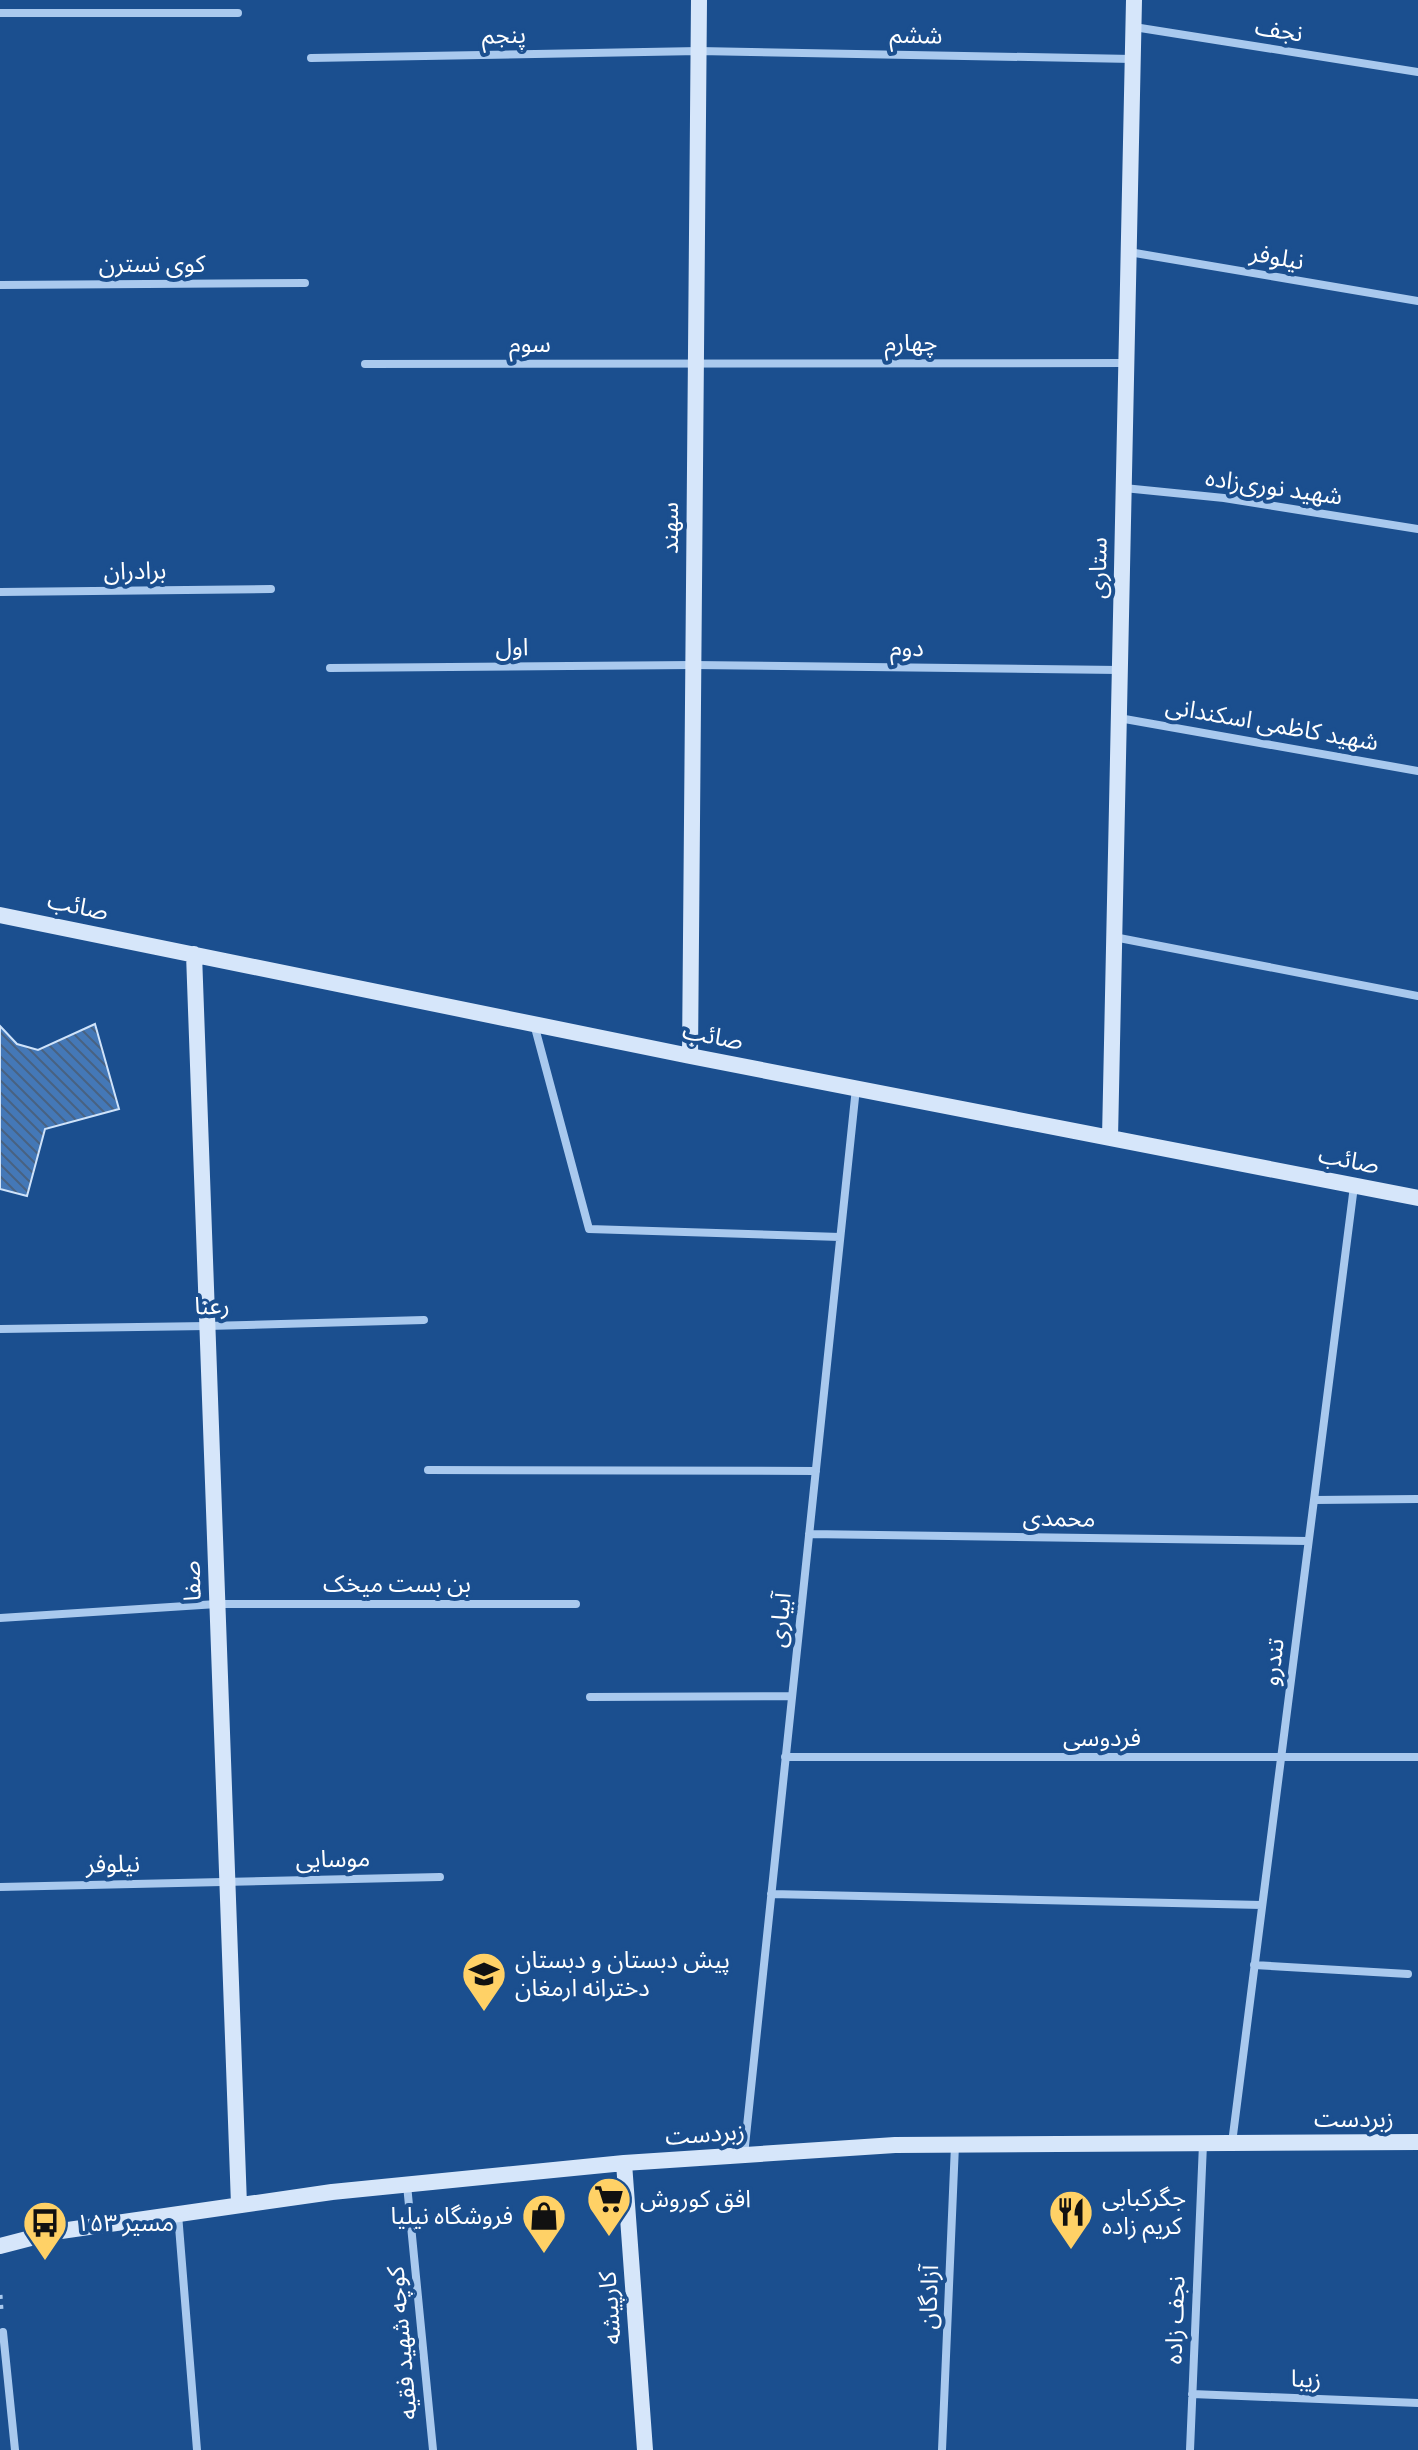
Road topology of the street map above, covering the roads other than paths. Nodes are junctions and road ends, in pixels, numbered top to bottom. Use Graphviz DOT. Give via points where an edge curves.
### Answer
graph roads {
  1 [pos="699,0"];
  2 [pos="1134,0"];
  3 [pos="0,13"];
  4 [pos="238,13"];
  5 [pos="1133,27"];
  6 [pos="699,51"];
  7 [pos="311,58"];
  8 [pos="1133,59"];
  9 [pos="1418,72"];
  10 [pos="1129,252"];
  11 [pos="305,283"];
  12 [pos="0,285"];
  13 [pos="1418,301"];
  14 [pos="1126,363"];
  15 [pos="365,364"];
  16 [pos="695,364"];
  17 [pos="1124,488"];
  18 [pos="1418,529"];
  19 [pos="271,589"];
  20 [pos="0,592"];
  21 [pos="693,665"];
  22 [pos="330,668"];
  23 [pos="1120,670"];
  24 [pos="1119,718"];
  25 [pos="1418,771"];
  26 [pos="0,915"];
  27 [pos="1114,937"];
  28 [pos="194,954"];
  29 [pos="1418,996"];
  30 [pos="534,1024"];
  31 [pos="690,1056"];
  32 [pos="856,1088"];
  33 [pos="1110,1138"];
  34 [pos="1354,1186"];
  35 [pos="1418,1198"];
  36 [pos="840,1237"];
  37 [pos="424,1320"];
  38 [pos="207,1326"];
  39 [pos="0,1329"];
  40 [pos="428,1470"];
  41 [pos="816,1471"];
  42 [pos="1418,1499"];
  43 [pos="1314,1500"];
  44 [pos="809,1534"];
  45 [pos="1308,1541"];
  46 [pos="217,1604"];
  47 [pos="576,1604"];
  48 [pos="0,1618"];
  49 [pos="792,1696"];
  50 [pos="590,1697"];
  51 [pos="785,1757"];
  52 [pos="1418,1757"];
  53 [pos="1281,1759"];
  54 [pos="440,1877"];
  55 [pos="227,1882"];
  56 [pos="0,1887"];
  57 [pos="771,1894"];
  58 [pos="1262,1905"];
  59 [pos="1254,1965"];
  60 [pos="1408,1974"];
  61 [pos="1418,2142"];
  62 [pos="1203,2144"];
  63 [pos="1232,2144"];
  64 [pos="955,2145"];
  65 [pos="744,2155"];
  66 [pos="624,2163"];
  67 [pos="407,2185"];
  68 [pos="239,2205"];
  69 [pos="178,2214"];
  70 [pos="0,2246"];
  71 [pos="3,2332"];
  72 [pos="1192,2394"];
  73 [pos="1418,2403"];
  74 [pos="15,2450"];
  75 [pos="197,2450"];
  76 [pos="433,2450"];
  77 [pos="645,2450"];
  78 [pos="942,2450"];
  79 [pos="1190,2450"];
  1 -- 6 [label="street, سهند"];
  2 -- 5 [label="street, ستاری"];
  3 -- 4 [label="street"];
  5 -- 8 [label="street, ستاری"];
  5 -- 9 [label="street, نجف"];
  6 -- 7 [label="street, پنجم"];
  6 -- 8 [label="street, ششم"];
  6 -- 16 [label="street, سهند"];
  8 -- 10 [label="street, ستاری"];
  10 -- 13 [label="street, نیلوفر"];
  10 -- 14 [label="street, ستاری"];
  11 -- 12 [label="street, کوی نسترن"];
  14 -- 16 [label="street, چهارم"];
  14 -- 17 [label="street, ستاری"];
  15 -- 16 [label="street, سوم"];
  16 -- 21 [label="street, سهند"];
  17 -- 18 [label="street, شهید نوری‌زاده"];
  17 -- 23 [label="street, ستاری"];
  19 -- 20 [label="street, برادران"];
  21 -- 22 [label="street, اول"];
  21 -- 23 [label="street, دوم"];
  21 -- 31 [label="street, سهند"];
  23 -- 24 [label="street, ستاری"];
  24 -- 25 [label="street, شهید کاظمی اسکندانی"];
  24 -- 27 [label="street, ستاری"];
  26 -- 28 [label="street, صائب"];
  27 -- 29 [label="street"];
  27 -- 33 [label="street, ستاری"];
  28 -- 30 [label="street, صائب"];
  28 -- 38 [label="street, صفا"];
  30 -- 31 [label="street, صائب"];
  30 -- 36 [label="street" via="589,1229"];
  31 -- 32 [label="street, صائب"];
  32 -- 33 [label="street, صائب"];
  32 -- 36 [label="street, آبیاری"];
  33 -- 34 [label="street, صائب"];
  34 -- 35 [label="street, صائب"];
  34 -- 43 [label="street, تندرو"];
  36 -- 41 [label="street, آبیاری"];
  37 -- 38 [label="street, رعنا"];
  38 -- 39 [label="street, رعنا"];
  38 -- 46 [label="street, صفا"];
  40 -- 41 [label="street"];
  41 -- 44 [label="street, آبیاری"];
  42 -- 43 [label="street"];
  43 -- 45 [label="street, تندرو"];
  44 -- 45 [label="street, محمدی"];
  44 -- 49 [label="street, آبیاری"];
  45 -- 53 [label="street, تندرو"];
  46 -- 47 [label="street, بن بست میخک"];
  46 -- 48 [label="street, بن بست میخک"];
  46 -- 55 [label="street, صفا"];
  49 -- 50 [label="street"];
  49 -- 51 [label="street, آبیاری"];
  51 -- 53 [label="street, فردوسی"];
  51 -- 57 [label="street, آبیاری"];
  52 -- 53 [label="street, فردوسی"];
  53 -- 58 [label="street, تندرو"];
  54 -- 55 [label="street, موسایی"];
  55 -- 56 [label="street, نیلوفر"];
  55 -- 68 [label="street, صفا"];
  57 -- 58 [label="street"];
  57 -- 65 [label="street, آبیاری"];
  58 -- 59 [label="street, تندرو"];
  59 -- 60 [label="street"];
  59 -- 63 [label="street, تندرو"];
  61 -- 63 [label="street, زبردست"];
  62 -- 63 [label="street, زبردست"];
  62 -- 64 [label="street, زبردست"];
  62 -- 72 [label="street, نجف زاده"];
  64 -- 65 [label="street, زبردست"];
  64 -- 78 [label="street, آزادگان"];
  65 -- 66 [label="street, زبردست"];
  66 -- 67 [label="street, زبردست"];
  66 -- 77 [label="street, کارپیشه"];
  67 -- 68 [label="street, زبردست"];
  67 -- 76 [label="street, کوچه شهید فقیه"];
  68 -- 69 [label="street, زبردست"];
  69 -- 70 [label="street, زبردست" via="54,2232"];
  69 -- 75 [label="street"];
  71 -- 74 [label="street"];
  72 -- 73 [label="street, زیبا"];
  72 -- 79 [label="street, نجف زاده"];
}
